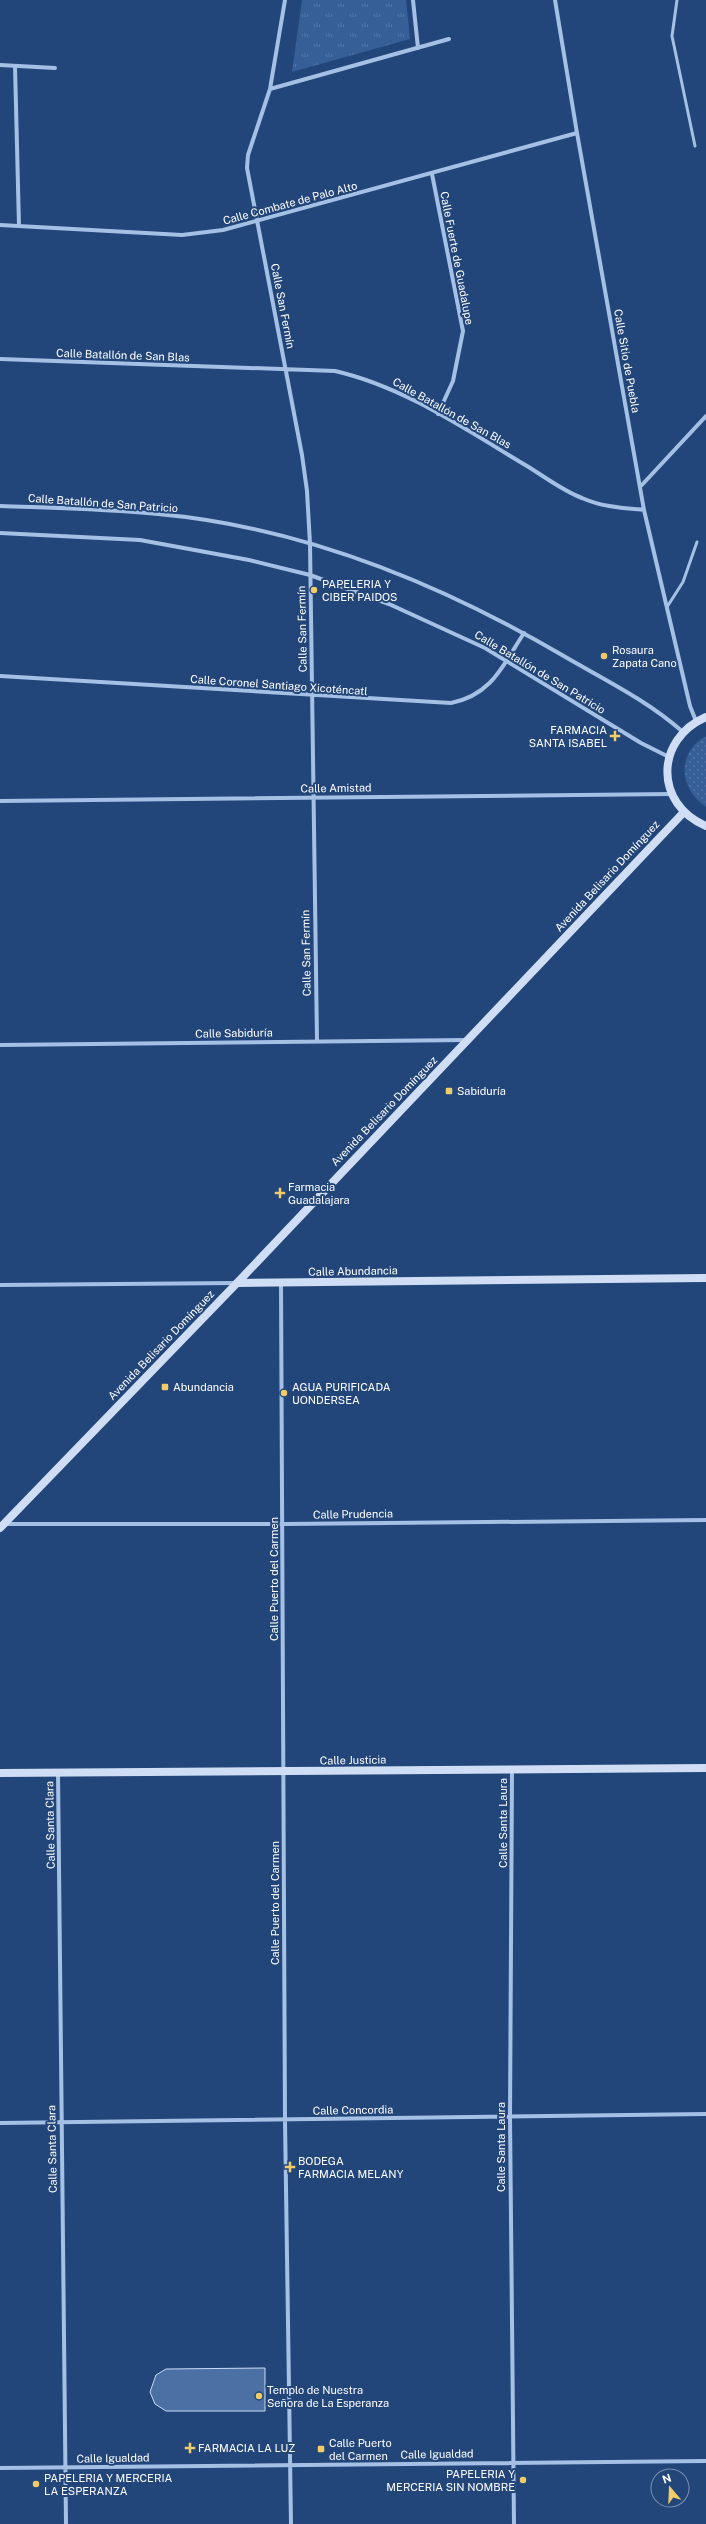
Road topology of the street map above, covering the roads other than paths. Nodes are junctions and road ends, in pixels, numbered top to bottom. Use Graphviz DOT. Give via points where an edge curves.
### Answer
graph roads {
  1 [pos="285,0"];
  2 [pos="413,0"];
  3 [pos="555,0"];
  4 [pos="677,0"];
  5 [pos="449,39"];
  6 [pos="418,48"];
  7 [pos="0,65"];
  8 [pos="16,66"];
  9 [pos="55,68"];
  10 [pos="270,89"];
  11 [pos="576,133"];
  12 [pos="695,146"];
  13 [pos="432,174"];
  14 [pos="257,221"];
  15 [pos="0,224"];
  16 [pos="19,226"];
  17 [pos="0,359"];
  18 [pos="286,370"];
  19 [pos="438,414"];
  20 [pos="706,416"];
  21 [pos="640,487"];
  22 [pos="0,506"];
  23 [pos="644,510"];
  24 [pos="0,534"];
  25 [pos="697,542"];
  26 [pos="310,544"];
  27 [pos="310,576"];
  28 [pos="667,607"];
  29 [pos="524,633"];
  30 [pos="506,660"];
  31 [pos="0,676"];
  32 [pos="312,696"];
  33 [pos="706,717"];
  34 [pos="696,721"];
  35 [pos="683,732"];
  36 [pos="669,757"];
  37 [pos="672,794"];
  38 [pos="313,797"];
  39 [pos="0,801"];
  40 [pos="684,812"];
  41 [pos="706,826"];
  42 [pos="467,1040"];
  43 [pos="317,1042"];
  44 [pos="0,1045"];
  45 [pos="706,1278"];
  46 [pos="237,1283"];
  47 [pos="281,1283"];
  48 [pos="0,1285"];
  49 [pos="706,1520"];
  50 [pos="284,1524"];
  51 [pos="1,1525"];
  52 [pos="706,1768"];
  53 [pos="512,1769"];
  54 [pos="283,1771"];
  55 [pos="0,1773"];
  56 [pos="58,1773"];
  57 [pos="706,2114"];
  58 [pos="510,2117"];
  59 [pos="286,2120"];
  60 [pos="0,2123"];
  61 [pos="61,2123"];
  62 [pos="706,2461"];
  63 [pos="513,2463"];
  64 [pos="290,2465"];
  65 [pos="65,2467"];
  66 [pos="0,2468"];
  67 [pos="66,2524"];
  68 [pos="290,2524"];
  69 [pos="514,2524"];
  1 -- 10 [label="street, Calle San Fermín"];
  2 -- 6 [label="street"];
  3 -- 11 [label="street, Calle Sitio de Puebla"];
  4 -- 12 [label="lane" via="672,36"];
  5 -- 6 [label="street"];
  6 -- 10 [label="street"];
  7 -- 8 [label="street"];
  8 -- 9 [label="street"];
  8 -- 16 [label="street"];
  10 -- 14 [label="street, Calle San Fermín" via="248,155 247,168"];
  11 -- 13 [label="street, Calle Combate de Palo Alto"];
  11 -- 21 [label="street, Calle Sitio de Puebla"];
  13 -- 14 [label="street, Calle Combate de Palo Alto"];
  13 -- 19 [label="street, Calle Fuerte de Guadalupe" via="462,331 453,381"];
  14 -- 16 [label="street, Calle Combate de Palo Alto" via="223,230 182,235"];
  14 -- 18 [label="street, Calle San Fermín"];
  15 -- 16 [label="street, Calle Combate de Palo Alto"];
  17 -- 18 [label="street, Calle Batallón de San Blas"];
  18 -- 19 [label="street, Calle Batallón de San Blas" via="335,371 362,377 382,384"];
  18 -- 26 [label="street, Calle San Fermín" via="307,491"];
  19 -- 23 [label="street, Calle Batallón de San Blas" via="581,498 612,508"];
  20 -- 21 [label="street"];
  21 -- 23 [label="street, Calle Sitio de Puebla"];
  22 -- 26 [label="street, Calle Batallón de San Patricio" via="159,514 268,532"];
  23 -- 28 [label="street, Calle Sitio de Puebla"];
  24 -- 27 [label="street, Calle Batallón de San Patricio" via="140,540 249,560"];
  25 -- 28 [label="lane" via="683,582"];
  26 -- 27 [label="street, Calle San Fermín"];
  26 -- 29 [label="street, Calle Batallón de San Patricio" via="409,577 504,621"];
  27 -- 30 [label="street, Calle Batallón de San Patricio" via="389,604"];
  27 -- 32 [label="street, Calle San Fermín"];
  28 -- 34 [label="street, Calle Sitio de Puebla" via="690,706"];
  29 -- 30 [label="street, Calle Coronel Santiago Xicoténcatl"];
  29 -- 35 [label="street, Calle Batallón de San Patricio" via="660,712"];
  30 -- 32 [label="street, Calle Coronel Santiago Xicoténcatl" via="492,682 483,690 464,700 451,703"];
  30 -- 36 [label="street, Calle Batallón de San Patricio" via="641,743"];
  31 -- 32 [label="street, Calle Coronel Santiago Xicoténcatl"];
  32 -- 38 [label="street, Calle San Fermín"];
  33 -- 34 [label="street"];
  34 -- 35 [label="street"];
  35 -- 36 [label="street"];
  36 -- 37 [label="street" via="668,782"];
  37 -- 38 [label="street, Calle Amistad"];
  37 -- 40 [label="street"];
  38 -- 39 [label="street, Calle Amistad"];
  38 -- 43 [label="street, Calle San Fermín"];
  40 -- 41 [label="street"];
  40 -- 42 [label="street, Avenida Belisario Domínguez"];
  42 -- 43 [label="street, Calle Sabiduría"];
  42 -- 46 [label="street, Avenida Belisario Domínguez"];
  43 -- 44 [label="street, Calle Sabiduría"];
  45 -- 47 [label="street, Calle Abundancia"];
  46 -- 47 [label="street, Calle Abundancia"];
  46 -- 48 [label="street, Calle Abundancia"];
  46 -- 51 [label="street, Avenida Belisario Domínguez"];
  47 -- 50 [label="street, Calle Puerto del Carmen"];
  49 -- 50 [label="street, Calle Prudencia"];
  50 -- 51 [label="street, Calle Prudencia"];
  50 -- 54 [label="street, Calle Puerto del Carmen"];
  52 -- 53 [label="street, Calle Justicia"];
  53 -- 54 [label="street, Calle Justicia"];
  53 -- 58 [label="street, Calle Santa Laura"];
  54 -- 56 [label="street, Calle Justicia"];
  54 -- 59 [label="street, Calle Puerto del Carmen"];
  55 -- 56 [label="street, Calle Justicia"];
  56 -- 61 [label="street, Calle Santa Clara"];
  57 -- 58 [label="street, Calle Concordia"];
  58 -- 59 [label="street, Calle Concordia"];
  58 -- 63 [label="street, Calle Santa Laura"];
  59 -- 61 [label="street, Calle Concordia"];
  59 -- 64 [label="street, Calle Puerto del Carmen"];
  60 -- 61 [label="street, Calle Concordia"];
  61 -- 65 [label="street, Calle Santa Clara"];
  62 -- 63 [label="street, Calle Igualdad"];
  63 -- 64 [label="street, Calle Igualdad"];
  63 -- 69 [label="street, Calle Santa Laura"];
  64 -- 65 [label="street, Calle Igualdad"];
  64 -- 68 [label="street, Calle Puerto del Carmen"];
  65 -- 66 [label="street, Calle Igualdad"];
  65 -- 67 [label="street, Calle Santa Clara"];
}
